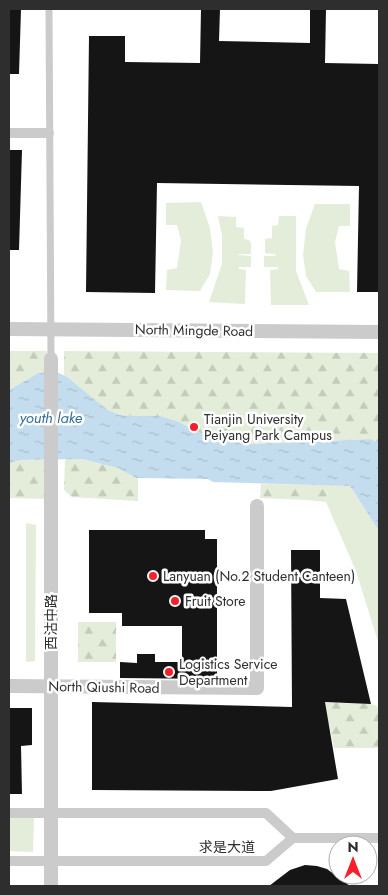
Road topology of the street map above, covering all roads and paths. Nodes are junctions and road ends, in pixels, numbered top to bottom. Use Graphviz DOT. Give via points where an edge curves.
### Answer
graph roads {
  1 [pos="49,9"];
  2 [pos="9,133"];
  3 [pos="49,133"];
  4 [pos="9,329"];
  5 [pos="50,329"];
  6 [pos="379,332"];
  7 [pos="51,359"];
  8 [pos="257,506"];
  9 [pos="9,686"];
  10 [pos="51,686"];
  11 [pos="9,813"];
  12 [pos="51,813"];
  13 [pos="293,838"];
  14 [pos="379,838"];
  15 [pos="9,861"];
  16 [pos="51,861"];
  17 [pos="51,886"];
  1 -- 3 [label="lane"];
  2 -- 3 [label="street"];
  3 -- 5 [label="lane"];
  4 -- 5 [label="street, North Mingde Road"];
  5 -- 6 [label="street, North Mingde Road"];
  5 -- 7 [label="lane"];
  7 -- 10 [label="street, 西沽中路"];
  8 -- 10 [label="street, North Qiushi Road" via="257,688"];
  9 -- 10 [label="street, North Qiushi Road"];
  10 -- 12 [label="street, 西沽中路"];
  11 -- 12 [label="street"];
  12 -- 13 [label="street" via="266,813"];
  12 -- 16 [label="street, 西沽中路"];
  13 -- 14 [label="street"];
  13 -- 16 [label="street, 求是大道" via="266,861"];
  15 -- 16 [label="street, 求是大道"];
  16 -- 17 [label="street, 西沽中路"];
}
